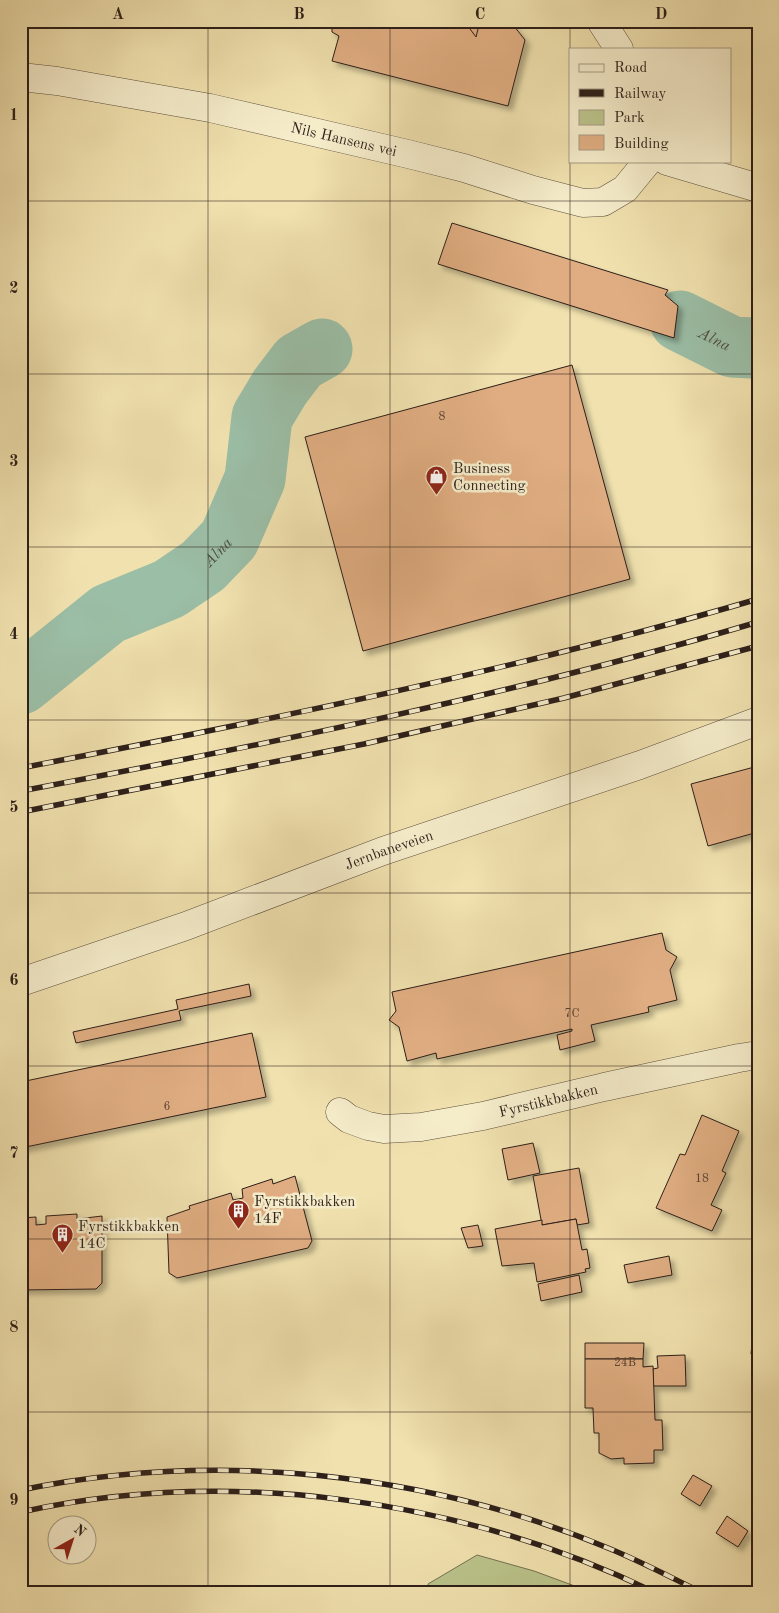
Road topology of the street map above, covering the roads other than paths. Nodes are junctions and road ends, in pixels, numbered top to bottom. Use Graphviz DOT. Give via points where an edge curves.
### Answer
graph roads {
  1 [pos="601,21"];
  2 [pos="618,48"];
  3 [pos="21,78"];
  4 [pos="647,162"];
  5 [pos="670,162"];
  6 [pos="755,187"];
  7 [pos="758,721"];
  8 [pos="21,982"];
  9 [pos="758,1055"];
  10 [pos="340,1112"];
  1 -- 2 [label="street"];
  3 -- 4 [label="street, Nils Hansens vei" via="57,81 210,108 464,168 583,203 602,202 625,189"];
  5 -- 6 [label="street"];
  7 -- 8 [label="street, Jernbaneveien" via="640,765 383,851 186,926"];
  9 -- 10 [label="street, Fyrstikkbakken" via="421,1127 384,1129 368,1126"];
}
